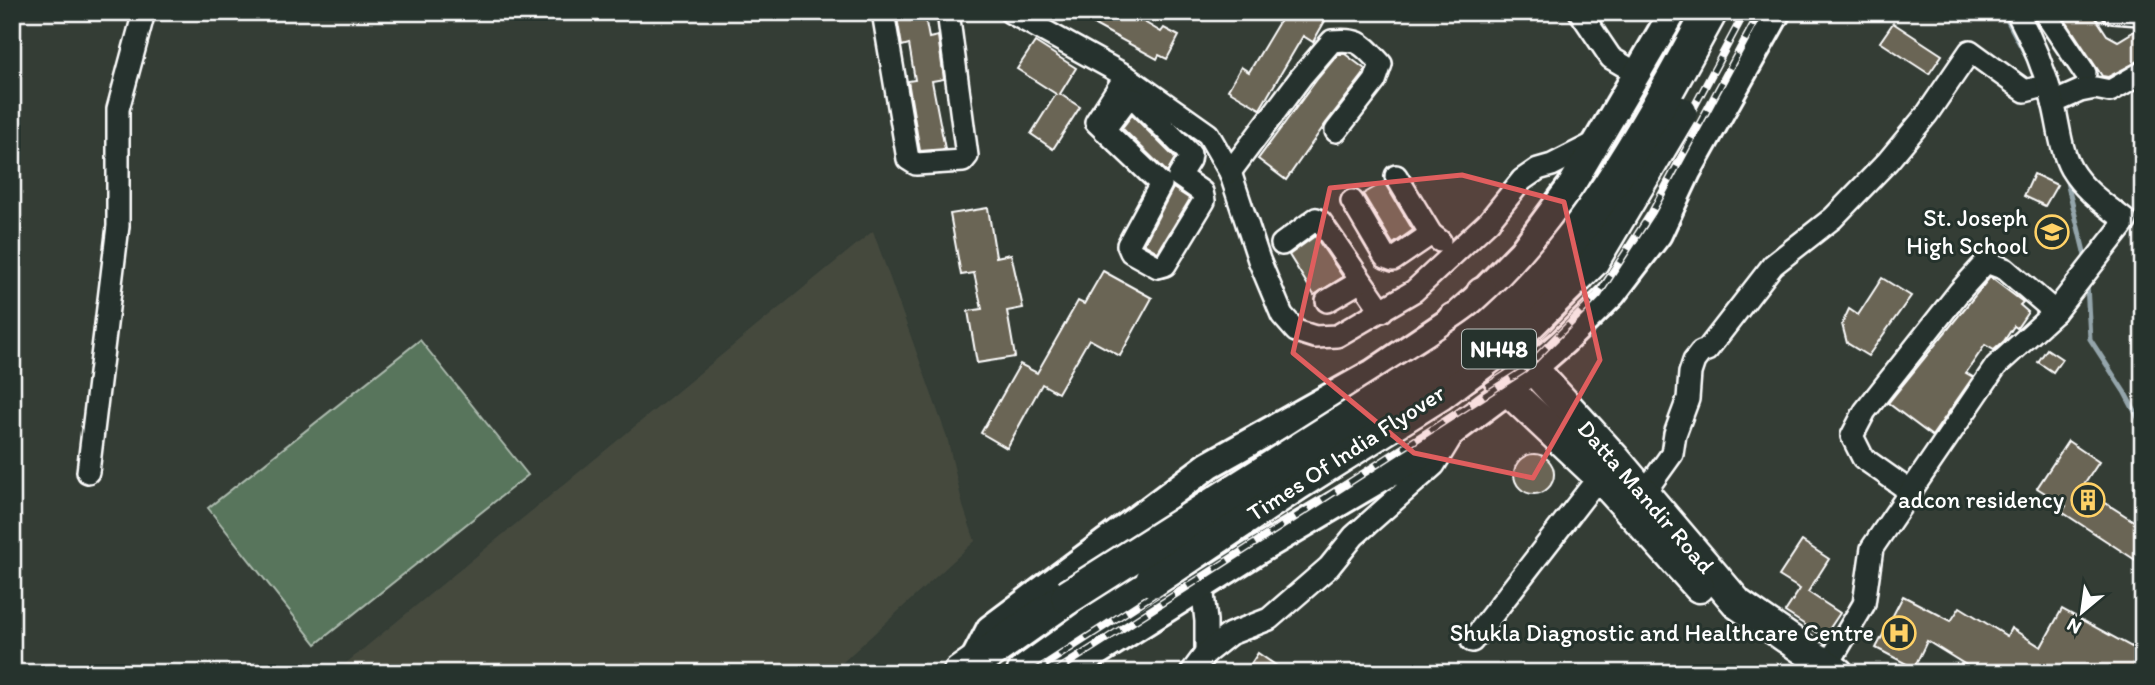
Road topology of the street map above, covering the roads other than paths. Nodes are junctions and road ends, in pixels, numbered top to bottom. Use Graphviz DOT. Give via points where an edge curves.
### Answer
graph roads {
  1 [pos="144,12"];
  2 [pos="883,12"];
  3 [pos="948,12"];
  4 [pos="1010,12"];
  5 [pos="1580,12"];
  6 [pos="1662,12"];
  7 [pos="1673,12"];
  8 [pos="1710,12"];
  9 [pos="1735,12"];
  10 [pos="1777,12"];
  11 [pos="2017,12"];
  12 [pos="2113,12"];
  13 [pos="2047,17"];
  14 [pos="2143,17"];
  15 [pos="2030,36"];
  16 [pos="1628,68"];
  17 [pos="2143,72"];
  18 [pos="2085,73"];
  19 [pos="1126,76"];
  20 [pos="2051,94"];
  21 [pos="1104,130"];
  22 [pos="1336,131"];
  23 [pos="1595,143"];
  24 [pos="1230,172"];
  25 [pos="1396,176"];
  26 [pos="1679,188"];
  27 [pos="1352,201"];
  28 [pos="2134,226"];
  29 [pos="1431,234"];
  30 [pos="1282,244"];
  31 [pos="1455,253"];
  32 [pos="1361,281"];
  33 [pos="1482,293"];
  34 [pos="1327,301"];
  35 [pos="1382,311"];
  36 [pos="2056,312"];
  37 [pos="1453,318"];
  38 [pos="1533,369"];
  39 [pos="1508,390"];
  40 [pos="1456,429"];
  41 [pos="1607,467"];
  42 [pos="89,472"];
  43 [pos="1911,492"];
  44 [pos="1644,493"];
  45 [pos="1202,585"];
  46 [pos="1472,641"];
  47 [pos="1206,653"];
  48 [pos="965,669"];
  49 [pos="1824,671"];
  50 [pos="1024,673"];
  51 [pos="1064,673"];
  52 [pos="1191,673"];
  1 -- 42 [label="street" via="118,109 118,226"];
  2 -- 3 [label="street" via="908,159 916,164 963,161 967,156"];
  4 -- 19 [label="street"];
  5 -- 16 [label="street" via="1611,58"];
  6 -- 16 [label="street"];
  7 -- 23 [label="street"];
  8 -- 48 [label="highway, Times Of India Flyover / NH48, bridge" via="1608,190 1554,263 1494,324 1068,597"];
  9 -- 50 [label="highway, Times Of India Flyover / NH48, bridge" via="1592,261 1515,337 1439,394 1153,580"];
  10 -- 26 [label="street"];
  11 -- 15 [label="street"];
  12 -- 14 [label="street"];
  13 -- 15 [label="street"];
  13 -- 18 [label="street"];
  15 -- 20 [label="street"];
  16 -- 23 [label="street" via="1598,112"];
  17 -- 20 [label="street" via="2110,91 2095,88"];
  19 -- 21 [label="street" via="1096,122"];
  19 -- 24 [label="street" via="1208,134"];
  20 -- 28 [label="street" via="2071,169 2092,194"];
  20 -- 44 [label="street" via="2025,91 1970,51 1888,161 1833,218 1773,265 1707,350 1693,361 1672,454"];
  21 -- 21 [label="street" via="1170,180 1189,160 1190,154 1136,100 1128,98"];
  22 -- 24 [label="street" via="1375,81 1381,64 1350,39 1332,41"];
  23 -- 26 [label="street"];
  23 -- 31 [label="street" via="1522,180"];
  23 -- 33 [label="street" via="1571,186 1522,252"];
  24 -- 35 [label="street" via="1259,260 1282,315 1296,331 1315,337 1337,336"];
  25 -- 29 [label="street"];
  26 -- 38 [label="street" via="1658,234 1612,294"];
  27 -- 29 [label="street" via="1385,257 1393,260"];
  28 -- 36 [label="street" via="2109,243"];
  29 -- 31 [label="street"];
  30 -- 32 [label="street" via="1315,219"];
  31 -- 35 [label="street" via="1413,291"];
  32 -- 34 [label="street"];
  32 -- 35 [label="street"];
  33 -- 37 [label="street"];
  33 -- 38 [label="main road, Datta Mandir Road"];
  36 -- 43 [label="street" via="1996,366"];
  36 -- 43 [label="street" via="2005,269 1986,262 1959,292 1865,411 1852,436 1863,458"];
  37 -- 39 [label="main road, Datta Mandir Road"];
  37 -- 48 [label="street" via="1373,373 1209,465 990,629"];
  38 -- 39 [label="street"];
  38 -- 41 [label="main road, Datta Mandir Road"];
  39 -- 40 [label="street"];
  39 -- 41 [label="main road, Datta Mandir Road"];
  40 -- 45 [label="street"];
  40 -- 47 [label="street" via="1434,465 1354,536 1329,567 1269,619 1230,634"];
  41 -- 44 [label="main road, Datta Mandir Road"];
  41 -- 46 [label="street"];
  41 -- 49 [label="main road, Datta Mandir Road" via="1736,627"];
  43 -- 49 [label="street" via="1872,548 1864,604"];
  44 -- 49 [label="main road, Datta Mandir Road" via="1738,604"];
  45 -- 47 [label="street"];
  45 -- 51 [label="street"];
  47 -- 52 [label="street"];
}
